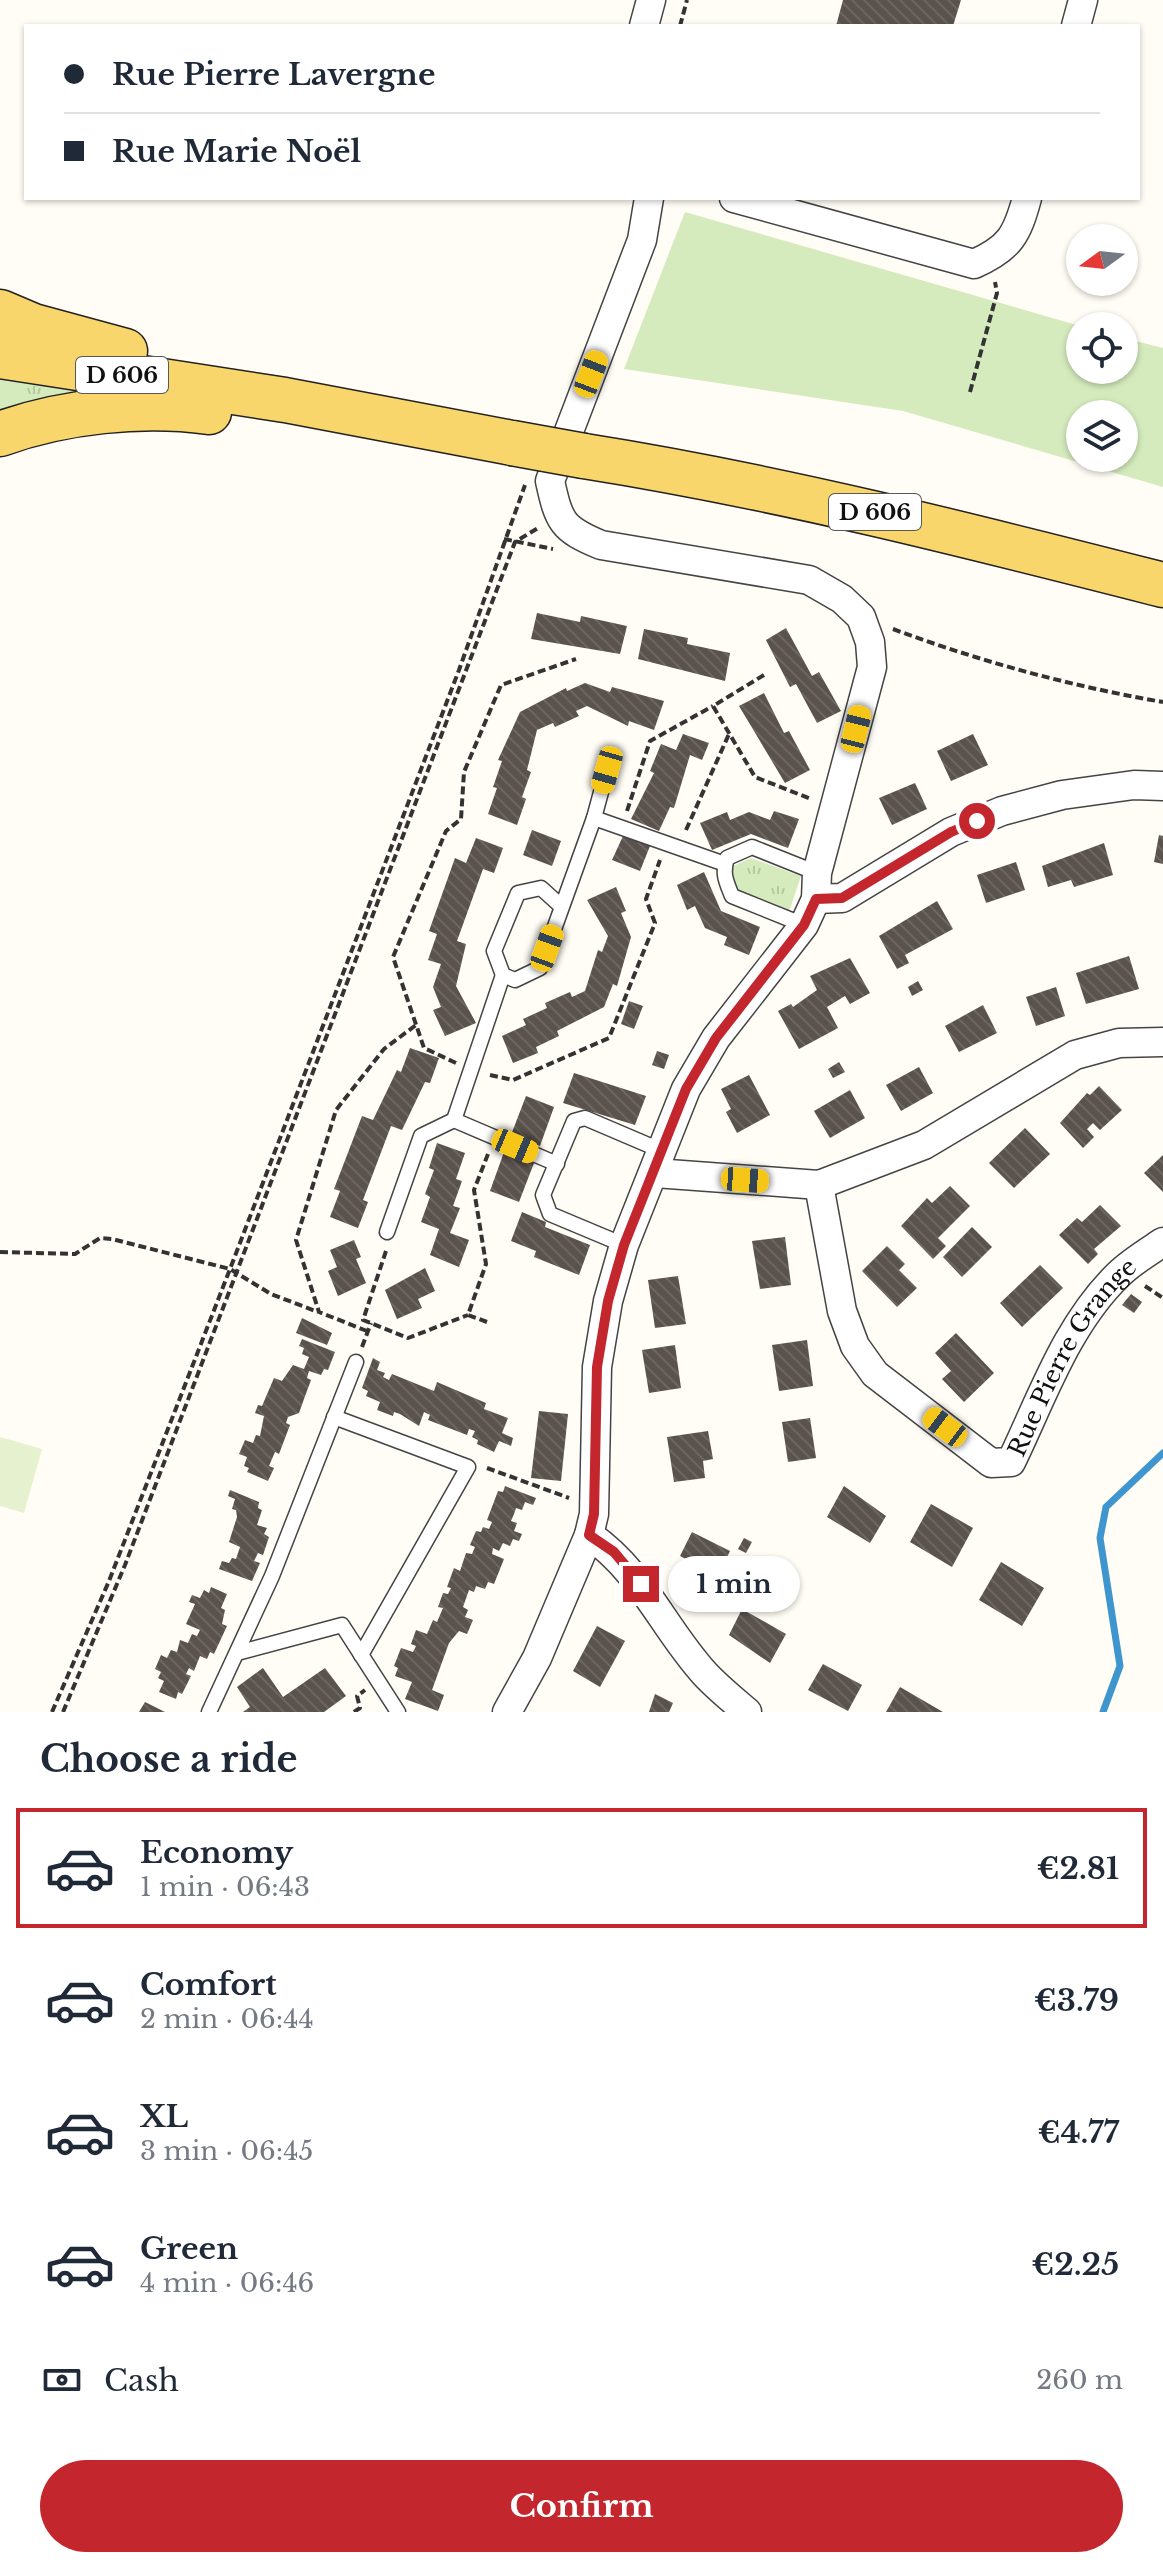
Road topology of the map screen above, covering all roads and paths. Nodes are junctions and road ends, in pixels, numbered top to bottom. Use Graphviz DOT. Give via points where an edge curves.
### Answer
graph roads {
  1 [pos="651,0"];
  2 [pos="687,0"];
  3 [pos="1083,0"];
  4 [pos="645,24"];
  5 [pos="681,24"];
  6 [pos="1077,24"];
  7 [pos="649,200"];
  8 [pos="741,200"];
  9 [pos="1026,200"];
  10 [pos="991,257"];
  11 [pos="0,312"];
  12 [pos="0,356"];
  13 [pos="970,392"];
  14 [pos="264,396"];
  15 [pos="0,434"];
  16 [pos="519,463"];
  17 [pos="515,542"];
  18 [pos="1163,585"];
  19 [pos="861,617"];
  20 [pos="764,675"];
  21 [pos="1163,702"];
  22 [pos="713,706"];
  23 [pos="729,734"];
  24 [pos="607,770"];
  25 [pos="1163,786"];
  26 [pos="836,809"];
  27 [pos="594,818"];
  28 [pos="621,828"];
  29 [pos="679,848"];
  30 [pos="725,864"];
  31 [pos="813,899"];
  32 [pos="562,907"];
  33 [pos="503,975"];
  34 [pos="416,1025"];
  35 [pos="1163,1042"];
  36 [pos="454,1120"];
  37 [pos="494,1137"];
  38 [pos="658,1161"];
  39 [pos="557,1164"];
  40 [pos="819,1185"];
  41 [pos="387,1232"];
  42 [pos="1163,1242"];
  43 [pos="624,1245"];
  44 [pos="0,1252"];
  45 [pos="233,1271"];
  46 [pos="319,1312"];
  47 [pos="468,1315"];
  48 [pos="487,1322"];
  49 [pos="367,1331"];
  50 [pos="356,1362"];
  51 [pos="334,1417"];
  52 [pos="468,1467"];
  53 [pos="594,1506"];
  54 [pos="589,1535"];
  55 [pos="237,1653"];
  56 [pos="361,1655"];
  57 [pos="52,1712"];
  58 [pos="63,1712"];
  59 [pos="209,1712"];
  60 [pos="398,1712"];
  61 [pos="507,1712"];
  62 [pos="747,1712"];
  1 -- 4 [label="street"];
  2 -- 5 [label="path"];
  3 -- 6 [label="street"];
  7 -- 19 [label="street" via="642,240 550,481 558,517 571,533 601,545 809,580"];
  8 -- 10 [label="street" via="974,264"];
  9 -- 10 [label="street" via="1018,232"];
  10 -- 13 [label="path" via="997,293"];
  11 -- 14 [label="main road" via="33,326 209,372"];
  12 -- 14 [label="main road, D 606"];
  14 -- 15 [label="main road" via="224,415 133,410"];
  14 -- 16 [label="main road, D 606"];
  16 -- 18 [label="main road, D 606, bridge" via="584,456 719,477"];
  16 -- 45 [label="path" via="459,670"];
  17 -- 45 [label="path"];
  19 -- 21 [label="path" via="983,662"];
  19 -- 26 [label="street" via="872,667"];
  20 -- 22 [label="path"];
  22 -- 23 [label="path"];
  22 -- 28 [label="path" via="650,741"];
  23 -- 26 [label="path" via="755,777"];
  23 -- 29 [label="path"];
  24 -- 27 [label="lane"];
  25 -- 31 [label="street" via="1062,795 1002,811 951,832 842,898"];
  26 -- 31 [label="street"];
  27 -- 28 [label="lane"];
  27 -- 32 [label="lane"];
  28 -- 29 [label="lane"];
  29 -- 30 [label="lane"];
  30 -- 31 [label="lane" via="727,858 752,847"];
  30 -- 31 [label="lane" via="723,874 732,896"];
  31 -- 38 [label="street" via="716,1038 686,1089"];
  32 -- 33 [label="lane" via="540,968 515,980"];
  32 -- 33 [label="lane" via="541,888 518,893 494,951"];
  33 -- 36 [label="lane"];
  34 -- 46 [label="path" via="384,1049 336,1110 296,1240"];
  35 -- 40 [label="street" via="1119,1043 1075,1055 924,1145"];
  36 -- 37 [label="lane"];
  36 -- 41 [label="lane" via="421,1136"];
  37 -- 39 [label="lane"];
  37 -- 47 [label="path" via="474,1190 486,1264"];
  38 -- 39 [label="lane" via="585,1118 574,1121"];
  38 -- 40 [label="street"];
  38 -- 43 [label="street"];
  39 -- 43 [label="lane" via="543,1195 550,1214"];
  40 -- 42 [label="street, Rue Pierre Grange" via="842,1311 855,1346 875,1374 991,1463 1011,1462 1060,1355 1093,1303 1120,1273"];
  41 -- 47 [label="path" via="388,1246 363,1320 408,1338"];
  43 -- 53 [label="street" via="597,1367"];
  44 -- 45 [label="path" via="75,1254 106,1238"];
  45 -- 46 [label="path" via="271,1294"];
  45 -- 57 [label="path"];
  45 -- 58 [label="path" via="125,1565"];
  46 -- 49 [label="path"];
  47 -- 48 [label="path"];
  50 -- 51 [label="lane"];
  51 -- 52 [label="lane"];
  51 -- 55 [label="lane"];
  52 -- 53 [label="path" via="494,1468"];
  52 -- 56 [label="lane"];
  53 -- 54 [label="street"];
  54 -- 61 [label="street" via="537,1658"];
  54 -- 62 [label="street" via="624,1563 704,1674"];
  55 -- 56 [label="lane" via="342,1625"];
  55 -- 59 [label="lane"];
  56 -- 60 [label="lane"];
}
